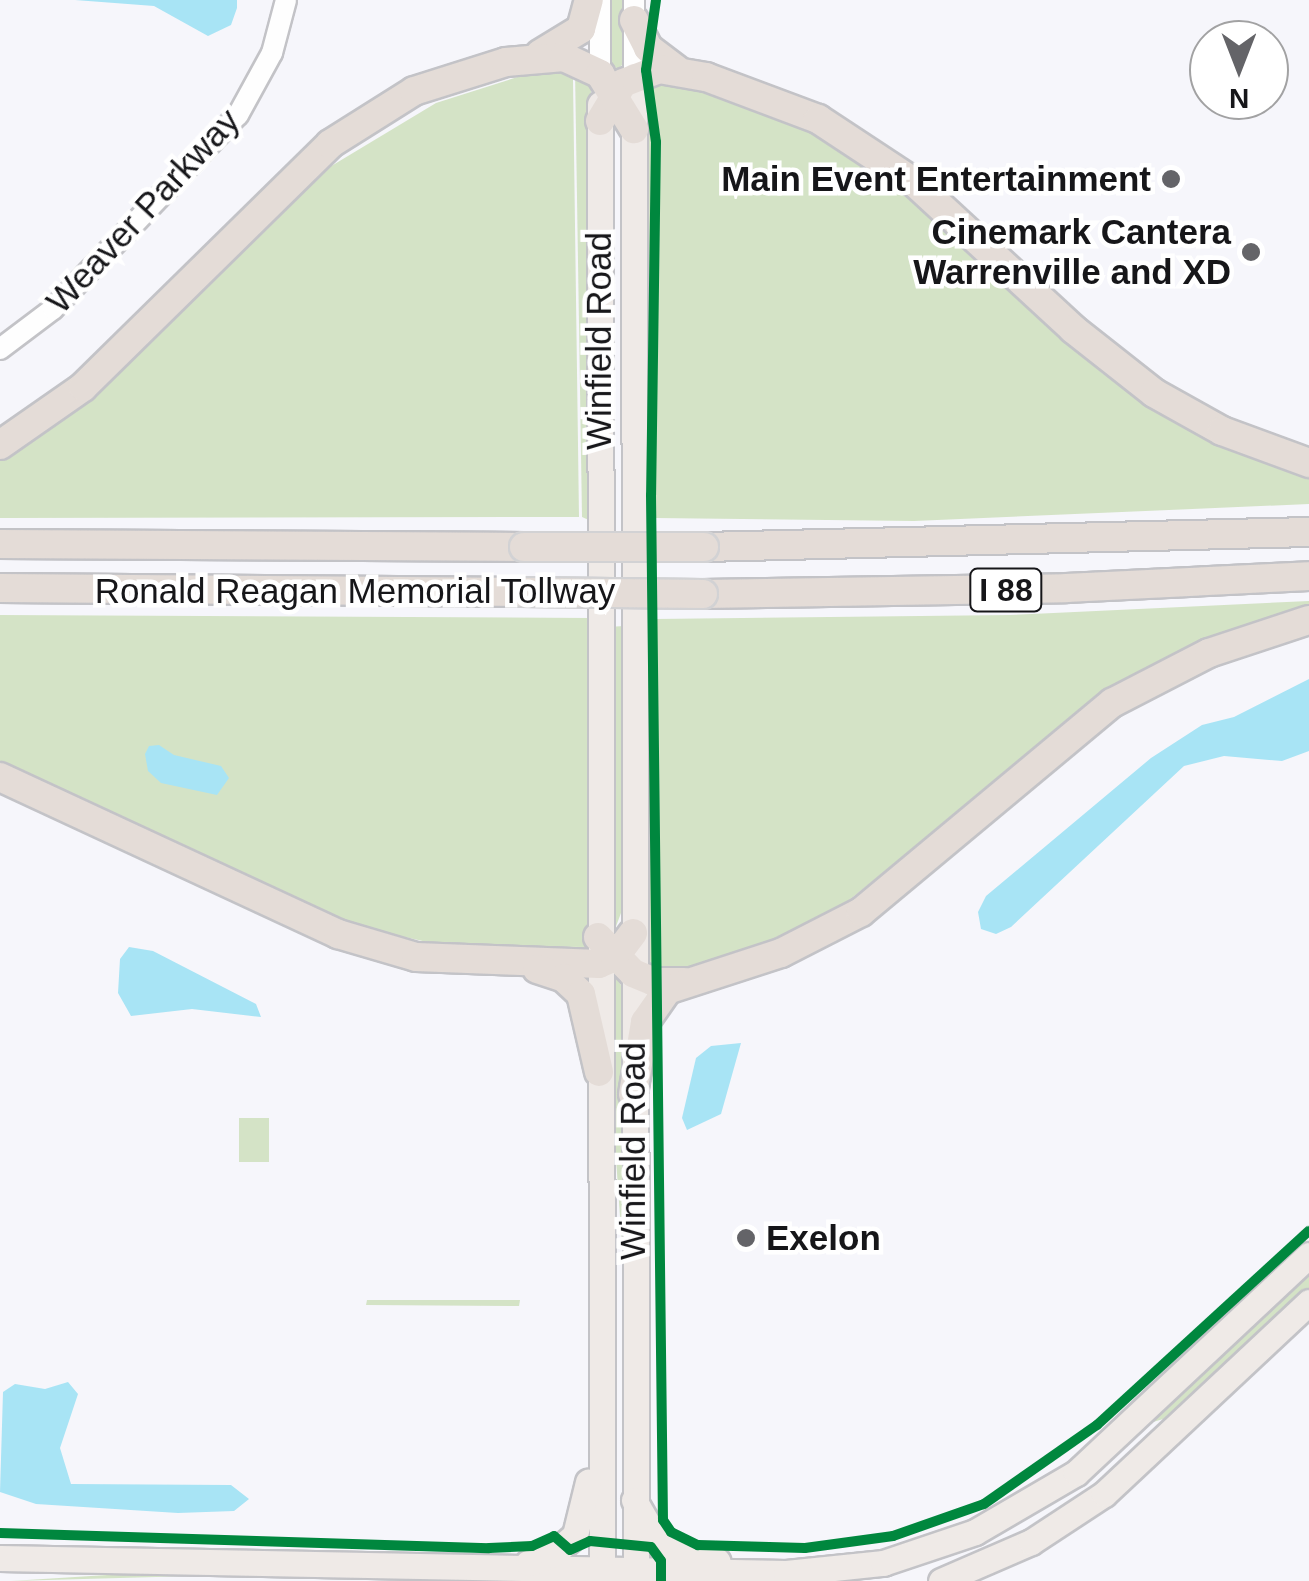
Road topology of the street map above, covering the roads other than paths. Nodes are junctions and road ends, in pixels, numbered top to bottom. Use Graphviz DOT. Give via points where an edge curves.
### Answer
graph roads {
  1 [pos="286,0"];
  2 [pos="589,0"];
  3 [pos="600,0"];
  4 [pos="634,10"];
  5 [pos="539,54"];
  6 [pos="677,70"];
  7 [pos="616,82"];
  8 [pos="600,122"];
  9 [pos="634,128"];
  10 [pos="0,349"];
  11 [pos="0,445"];
  12 [pos="1309,463"];
  13 [pos="1309,532"];
  14 [pos="0,544"];
  15 [pos="1309,576"];
  16 [pos="0,588"];
  17 [pos="1309,620"];
  18 [pos="0,777"];
  19 [pos="633,933"];
  20 [pos="611,958"];
  21 [pos="506,964"];
  22 [pos="686,982"];
  23 [pos="599,1072"];
  24 [pos="632,1094"];
  25 [pos="1309,1255"];
  26 [pos="1309,1302"];
  27 [pos="598,1444"];
  28 [pos="633,1497"];
  29 [pos="0,1558"];
  30 [pos="513,1568"];
  31 [pos="786,1573"];
  32 [pos="602,1575"];
  33 [pos="636,1576"];
  34 [pos="941,1581"];
  1 -- 10 [label="street, Weaver Parkway" via="272,53 238,114 53,309"];
  2 -- 5 [label="highway" via="581,29"];
  3 -- 7 [label="street"];
  4 -- 6 [label="highway" via="648,48"];
  4 -- 7 [label="street"];
  5 -- 7 [label="highway" via="564,56"];
  5 -- 11 [label="highway" via="414,91 330,144 83,387"];
  6 -- 7 [label="highway"];
  6 -- 12 [label="highway" via="776,100 854,138 915,182 1072,330 1154,393 1222,431"];
  7 -- 8 [label="highway"];
  7 -- 9 [label="highway"];
  8 -- 20 [label="main road, Winfield Road"];
  9 -- 19 [label="main road, Winfield Road"];
  13 -- 14 [label="highway, Ronald Reagan Memorial Tollway / I 88, bridge" via="704,547"];
  15 -- 16 [label="highway, Ronald Reagan Memorial Tollway / I 88, bridge" via="1084,588 704,594"];
  17 -- 22 [label="highway" via="1208,653 1112,704 861,912 780,953"];
  18 -- 21 [label="highway" via="338,934 416,956"];
  19 -- 20 [label="highway"];
  20 -- 21 [label="highway"];
  20 -- 22 [label="highway" via="654,982"];
  20 -- 23 [label="main road, Winfield Road"];
  20 -- 24 [label="main road, Winfield Road"];
  21 -- 23 [label="highway" via="574,985 588,1012"];
  22 -- 24 [label="highway" via="656,999 649,1012"];
  23 -- 27 [label="main road, Winfield Road"];
  24 -- 28 [label="main road, Winfield Road"];
  25 -- 31 [label="main road" via="1107,1447 1020,1510 901,1558"];
  26 -- 34 [label="main road" via="1104,1494 1032,1542"];
  27 -- 30 [label="main road" via="575,1535 552,1555"];
  27 -- 32 [label="main road, Winfield Road"];
  28 -- 31 [label="main road" via="652,1531 672,1549"];
  28 -- 33 [label="main road, Winfield Road"];
  29 -- 30 [label="main road"];
  30 -- 32 [label="main road"];
  31 -- 33 [label="main road"];
  32 -- 33 [label="main road"];
}
